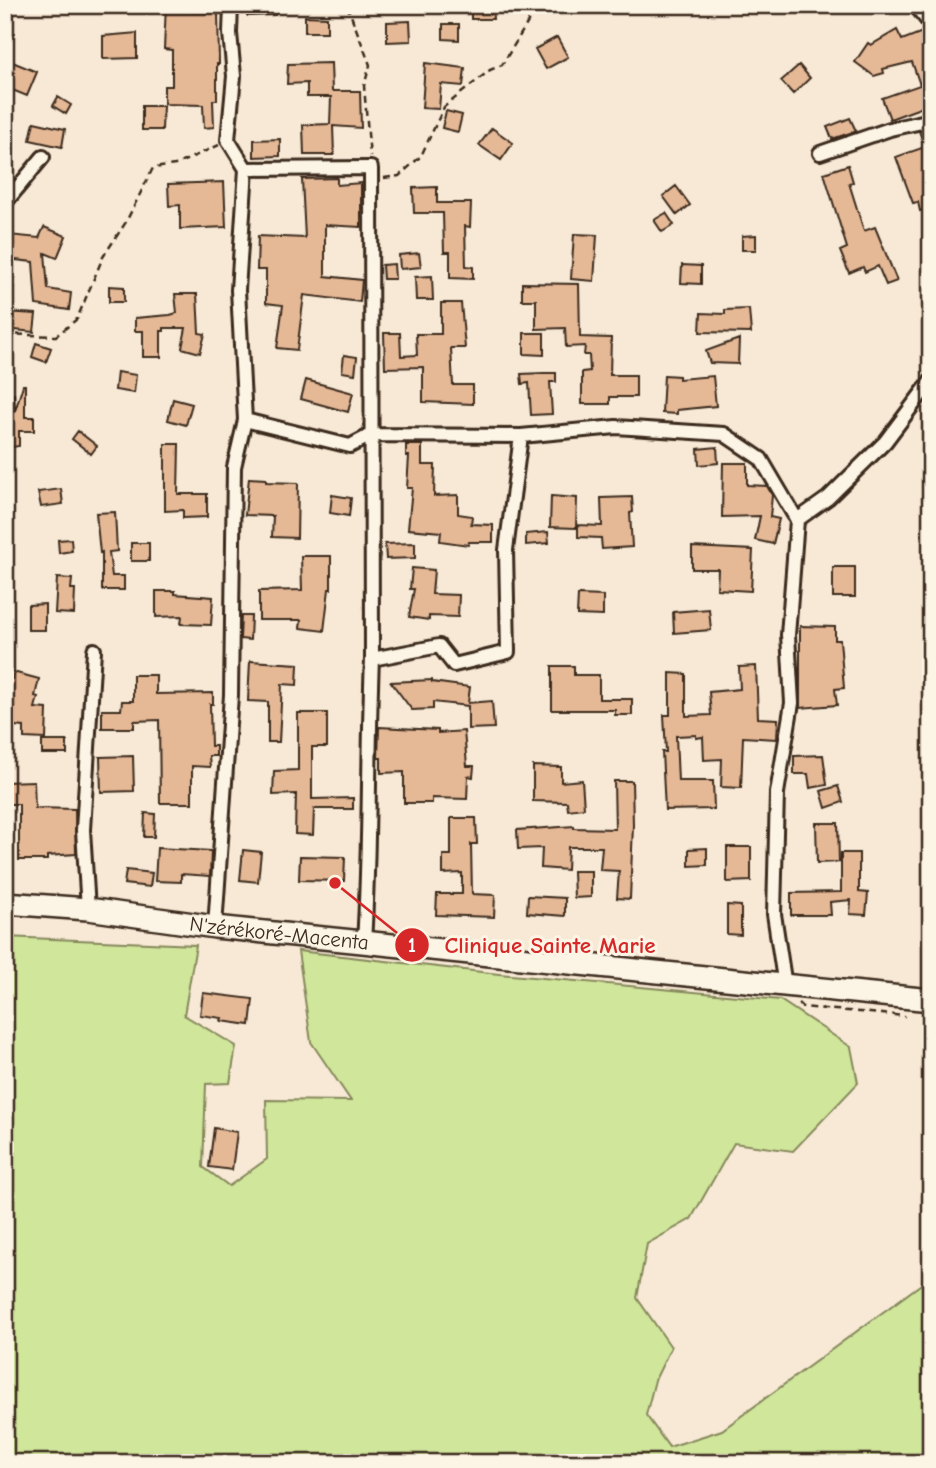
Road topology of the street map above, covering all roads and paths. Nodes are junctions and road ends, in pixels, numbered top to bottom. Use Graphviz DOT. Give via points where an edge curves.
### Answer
graph roads {
  1 [pos="232,5"];
  2 [pos="347,5"];
  3 [pos="533,5"];
  4 [pos="915,5"];
  5 [pos="931,24"];
  6 [pos="931,120"];
  7 [pos="228,140"];
  8 [pos="820,153"];
  9 [pos="43,157"];
  10 [pos="246,169"];
  11 [pos="371,174"];
  12 [pos="5,203"];
  13 [pos="5,334"];
  14 [pos="931,381"];
  15 [pos="245,420"];
  16 [pos="371,435"];
  17 [pos="522,436"];
  18 [pos="797,520"];
  19 [pos="94,650"];
  20 [pos="372,659"];
  21 [pos="5,902"];
  22 [pos="88,909"];
  23 [pos="215,928"];
  24 [pos="364,942"];
  25 [pos="785,986"];
  26 [pos="931,1000"];
  1 -- 7 [label="street" via="234,76"];
  2 -- 11 [label="path" via="370,65 364,86"];
  3 -- 11 [label="path" via="502,65 444,107 421,156 399,176"];
  4 -- 5 [label="street"];
  6 -- 8 [label="street"];
  7 -- 10 [label="street"];
  7 -- 13 [label="path" via="175,165 153,168 127,222 103,257 77,319 56,336"];
  9 -- 12 [label="street"];
  10 -- 11 [label="street"];
  10 -- 15 [label="street" via="238,290"];
  11 -- 16 [label="street"];
  14 -- 18 [label="street" via="885,442 828,498"];
  15 -- 16 [label="street" via="350,446"];
  15 -- 23 [label="street" via="234,467 231,695"];
  16 -- 17 [label="street"];
  16 -- 20 [label="street"];
  17 -- 18 [label="street" via="615,427 724,434 761,459"];
  17 -- 20 [label="street" via="506,550 508,652 454,665 439,646"];
  18 -- 25 [label="street" via="788,635 792,703 777,793 774,915"];
  19 -- 22 [label="street" via="83,830"];
  20 -- 24 [label="street"];
  21 -- 22 [label="highway, N'zérékoré-Macenta"];
  22 -- 23 [label="highway, N'zérékoré-Macenta"];
  23 -- 24 [label="highway, N'zérékoré-Macenta"];
  24 -- 25 [label="highway, N'zérékoré-Macenta"];
  25 -- 26 [label="highway, N'zérékoré-Macenta"];
}
